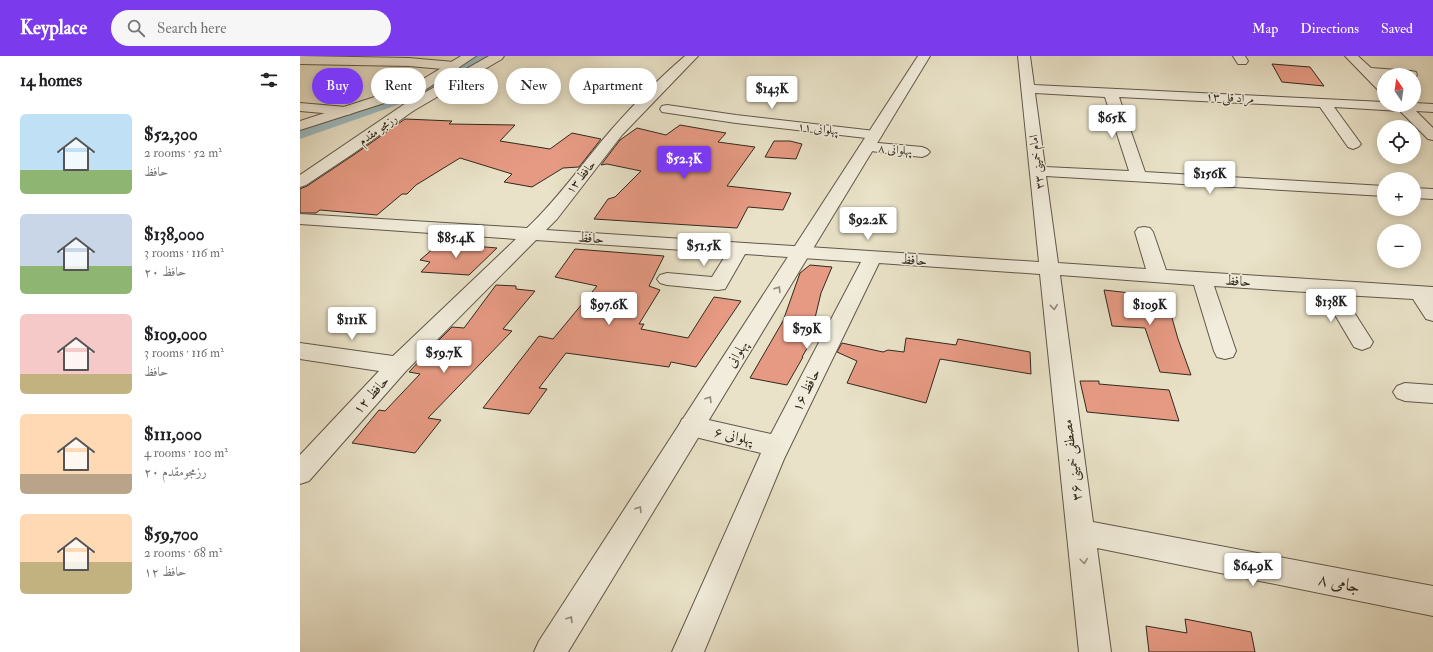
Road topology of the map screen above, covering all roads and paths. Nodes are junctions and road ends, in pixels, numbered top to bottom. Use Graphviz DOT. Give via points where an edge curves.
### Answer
graph roads {
  1 [pos="470,56"];
  2 [pos="498,56"];
  3 [pos="692,56"];
  4 [pos="924,56"];
  5 [pos="1024,56"];
  6 [pos="1351,56"];
  7 [pos="300,60"];
  8 [pos="454,66"];
  9 [pos="1368,72"];
  10 [pos="1377,73"];
  11 [pos="1377,81"];
  12 [pos="1028,88"];
  13 [pos="1111,93"];
  14 [pos="1324,103"];
  15 [pos="1377,105"];
  16 [pos="300,106"];
  17 [pos="1421,107"];
  18 [pos="1433,108"];
  19 [pos="667,109"];
  20 [pos="346,111"];
  21 [pos="1408,112"];
  22 [pos="300,126"];
  23 [pos="1433,136"];
  24 [pos="871,141"];
  25 [pos="1353,144"];
  26 [pos="922,152"];
  27 [pos="1038,170"];
  28 [pos="1138,176"];
  29 [pos="300,182"];
  30 [pos="1377,191"];
  31 [pos="1421,193"];
  32 [pos="1433,194"];
  33 [pos="300,219"];
  34 [pos="1144,232"];
  35 [pos="529,234"];
  36 [pos="738,248"];
  37 [pos="801,252"];
  38 [pos="873,257"];
  39 [pos="1049,268"];
  40 [pos="1158,276"];
  41 [pos="667,279"];
  42 [pos="1202,279"];
  43 [pos="1328,287"];
  44 [pos="1426,293"];
  45 [pos="1433,314"];
  46 [pos="1362,342"];
  47 [pos="300,351"];
  48 [pos="1225,351"];
  49 [pos="398,365"];
  50 [pos="1405,392"];
  51 [pos="1433,394"];
  52 [pos="691,426"];
  53 [pos="774,452"];
  54 [pos="300,473"];
  55 [pos="1080,532"];
  56 [pos="1433,601"];
  57 [pos="550,652"];
  58 [pos="688,652"];
  59 [pos="1095,652"];
  1 -- 8 [label="street, رزمجو مقدم"];
  2 -- 29 [label="street, رزمجو مقدم" via="408,108"];
  3 -- 35 [label="street, حافظ ۱۳" via="630,118 551,215"];
  4 -- 24 [label="street, پهلوانی"];
  5 -- 12 [label="street, امام خمینی ۳۳"];
  6 -- 9 [label="street"];
  7 -- 8 [label="street" via="409,62"];
  8 -- 20 [label="street, رزمجو مقدم" via="420,87"];
  9 -- 10 [label="street"];
  9 -- 11 [label="street"];
  12 -- 13 [label="street, مراد قلی ۱۳"];
  12 -- 27 [label="street, امام خمینی ۳۳"];
  13 -- 14 [label="street, مراد قلی ۱۳"];
  13 -- 28 [label="street"];
  14 -- 15 [label="street, مراد قلی ۱۳"];
  14 -- 25 [label="street"];
  16 -- 20 [label="street"];
  17 -- 18 [label="street, مراد قلی ۱۳"];
  19 -- 24 [label="street, پهلوانی ۱۱"];
  20 -- 22 [label="street, رزمجو مقدم"];
  21 -- 23 [label="street"];
  24 -- 26 [label="street, پهلوانی ۸"];
  24 -- 37 [label="street, پهلوانی"];
  27 -- 28 [label="street"];
  27 -- 39 [label="street, امام خمینی ۳۳"];
  28 -- 30 [label="street"];
  31 -- 32 [label="street"];
  33 -- 35 [label="street, حافظ"];
  34 -- 40 [label="street"];
  35 -- 36 [label="street, حافظ"];
  35 -- 49 [label="street, حافظ ۱۲"];
  36 -- 37 [label="street, حافظ"];
  36 -- 41 [label="street" via="718,284"];
  37 -- 38 [label="street, حافظ"];
  52 -- 37 [label="street, پهلوانی, one-way"];
  38 -- 39 [label="street, حافظ"];
  38 -- 53 [label="street, حافظ ۱۶"];
  39 -- 40 [label="street, حافظ"];
  39 -- 55 [label="street, مصطفی خمینی ۳۶, one-way"];
  40 -- 42 [label="street, حافظ"];
  42 -- 43 [label="street, حافظ"];
  42 -- 48 [label="street"];
  43 -- 44 [label="street, حافظ"];
  43 -- 46 [label="street"];
  44 -- 45 [label="street"];
  47 -- 49 [label="street"];
  49 -- 54 [label="street, حافظ ۱۲"];
  50 -- 51 [label="street"];
  52 -- 53 [label="street, پهلوانی ۶"];
  57 -- 52 [label="street, پهلوانی, one-way"];
  53 -- 58 [label="street, حافظ ۱۶"];
  55 -- 56 [label="street, جامی ۸"];
  55 -- 59 [label="street, مصطفی خمینی ۳۶, one-way"];
}
